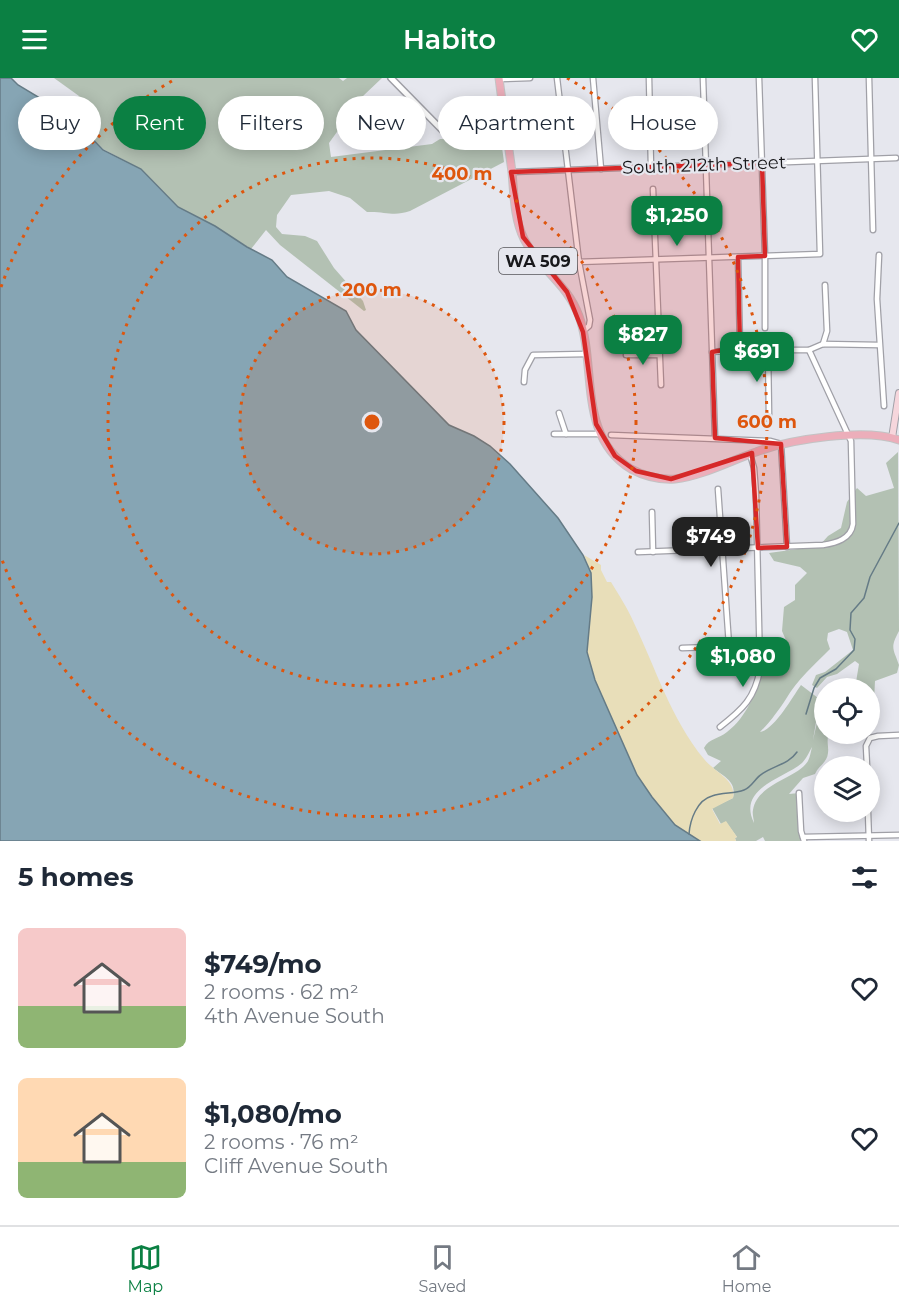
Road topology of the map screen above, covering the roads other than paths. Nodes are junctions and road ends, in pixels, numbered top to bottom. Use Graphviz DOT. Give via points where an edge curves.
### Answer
graph roads {
  1 [pos="391,78"];
  2 [pos="530,78"];
  3 [pos="557,78"];
  4 [pos="593,78"];
  5 [pos="649,78"];
  6 [pos="703,78"];
  7 [pos="759,78"];
  8 [pos="815,78"];
  9 [pos="869,78"];
  10 [pos="500,79"];
  11 [pos="502,96"];
  12 [pos="438,126"];
  13 [pos="509,150"];
  14 [pos="896,158"];
  15 [pos="871,159"];
  16 [pos="817,161"];
  17 [pos="762,163"];
  18 [pos="706,165"];
  19 [pos="651,167"];
  20 [pos="601,169"];
  21 [pos="567,170"];
  22 [pos="512,172"];
  23 [pos="653,189"];
  24 [pos="873,230"];
  25 [pos="879,255"];
  26 [pos="765,256"];
  27 [pos="709,257"];
  28 [pos="738,257"];
  29 [pos="655,259"];
  30 [pos="579,262"];
  31 [pos="542,266"];
  32 [pos="825,285"];
  33 [pos="765,328"];
  34 [pos="583,332"];
  35 [pos="823,344"];
  36 [pos="879,345"];
  37 [pos="809,350"];
  38 [pos="712,352"];
  39 [pos="586,354"];
  40 [pos="626,355"];
  41 [pos="659,355"];
  42 [pos="524,382"];
  43 [pos="661,385"];
  44 [pos="899,393"];
  45 [pos="884,406"];
  46 [pos="560,413"];
  47 [pos="769,416"];
  48 [pos="554,434"];
  49 [pos="566,434"];
  50 [pos="600,434"];
  51 [pos="611,435"];
  52 [pos="848,436"];
  53 [pos="715,438"];
  54 [pos="896,439"];
  55 [pos="781,444"];
  56 [pos="750,454"];
  57 [pos="718,489"];
  58 [pos="652,512"];
  59 [pos="787,547"];
  60 [pos="758,548"];
  61 [pos="721,549"];
  62 [pos="638,552"];
  63 [pos="653,552"];
  64 [pos="729,645"];
  65 [pos="737,645"];
  66 [pos="760,645"];
  67 [pos="775,645"];
  68 [pos="682,648"];
  69 [pos="760,663"];
  70 [pos="720,727"];
  71 [pos="899,735"];
  72 [pos="867,756"];
  73 [pos="799,793"];
  74 [pos="868,822"];
  75 [pos="868,835"];
  76 [pos="899,835"];
  77 [pos="804,839"];
  78 [pos="869,841"];
  1 -- 12 [label="street"];
  2 -- 10 [label="street"];
  3 -- 21 [label="street"];
  4 -- 20 [label="street"];
  5 -- 19 [label="street"];
  6 -- 18 [label="street"];
  7 -- 17 [label="street"];
  8 -- 16 [label="street"];
  9 -- 15 [label="street"];
  10 -- 11 [label="main road, WA 509"];
  13 -- 22 [label="main road, WA 509"];
  14 -- 15 [label="street, South 212th Street"];
  15 -- 16 [label="street, South 212th Street"];
  15 -- 24 [label="street"];
  16 -- 17 [label="street, South 212th Street"];
  16 -- 26 [label="street" via="820,254"];
  17 -- 18 [label="street, South 212th Street"];
  17 -- 26 [label="street"];
  18 -- 19 [label="street, South 212th Street"];
  18 -- 27 [label="street"];
  19 -- 20 [label="street, South 212th Street"];
  20 -- 21 [label="street, South 212th Street"];
  21 -- 22 [label="street, South 212th Street"];
  21 -- 30 [label="street"];
  22 -- 31 [label="main road, WA 509" via="518,223"];
  23 -- 29 [label="street"];
  25 -- 36 [label="street"];
  26 -- 28 [label="street"];
  26 -- 33 [label="street"];
  27 -- 28 [label="street"];
  27 -- 29 [label="street"];
  27 -- 38 [label="street"];
  28 -- 38 [label="street" via="740,347 736,351"];
  29 -- 30 [label="street"];
  29 -- 41 [label="street"];
  30 -- 31 [label="street" via="547,262"];
  30 -- 34 [label="street" via="590,320"];
  31 -- 34 [label="main road, WA 509" via="567,292"];
  32 -- 35 [label="street" via="827,331"];
  34 -- 39 [label="main road, WA 509"];
  35 -- 36 [label="street"];
  35 -- 37 [label="street"];
  36 -- 45 [label="street"];
  37 -- 47 [label="street" via="768,350"];
  37 -- 52 [label="street"];
  38 -- 53 [label="street"];
  39 -- 42 [label="street" via="533,356"];
  39 -- 50 [label="main road, WA 509"];
  40 -- 41 [label="street"];
  41 -- 43 [label="street"];
  44 -- 54 [label="main road"];
  46 -- 49 [label="street"];
  48 -- 49 [label="street"];
  49 -- 50 [label="street"];
  50 -- 56 [label="main road, WA 509" via="628,467 660,478 680,478"];
  51 -- 53 [label="street"];
  52 -- 54 [label="main road, WA 509"];
  52 -- 55 [label="main road, WA 509"];
  52 -- 59 [label="street" via="852,445 851,532 832,544"];
  53 -- 55 [label="street"];
  55 -- 56 [label="main road, WA 509"];
  55 -- 59 [label="street"];
  56 -- 60 [label="street"];
  57 -- 61 [label="street"];
  58 -- 63 [label="street"];
  59 -- 60 [label="street"];
  60 -- 61 [label="street"];
  60 -- 66 [label="street"];
  61 -- 63 [label="street"];
  61 -- 64 [label="street"];
  62 -- 63 [label="street"];
  64 -- 65 [label="street"];
  64 -- 68 [label="street"];
  65 -- 66 [label="street"];
  65 -- 69 [label="street" via="745,662"];
  66 -- 67 [label="street"];
  66 -- 69 [label="street"];
  69 -- 70 [label="street" via="749,700"];
  71 -- 72 [label="street" via="873,737 867,742"];
  73 -- 77 [label="street"];
  74 -- 75 [label="street"];
  75 -- 76 [label="street"];
  75 -- 77 [label="street"];
  75 -- 78 [label="street"];
}
